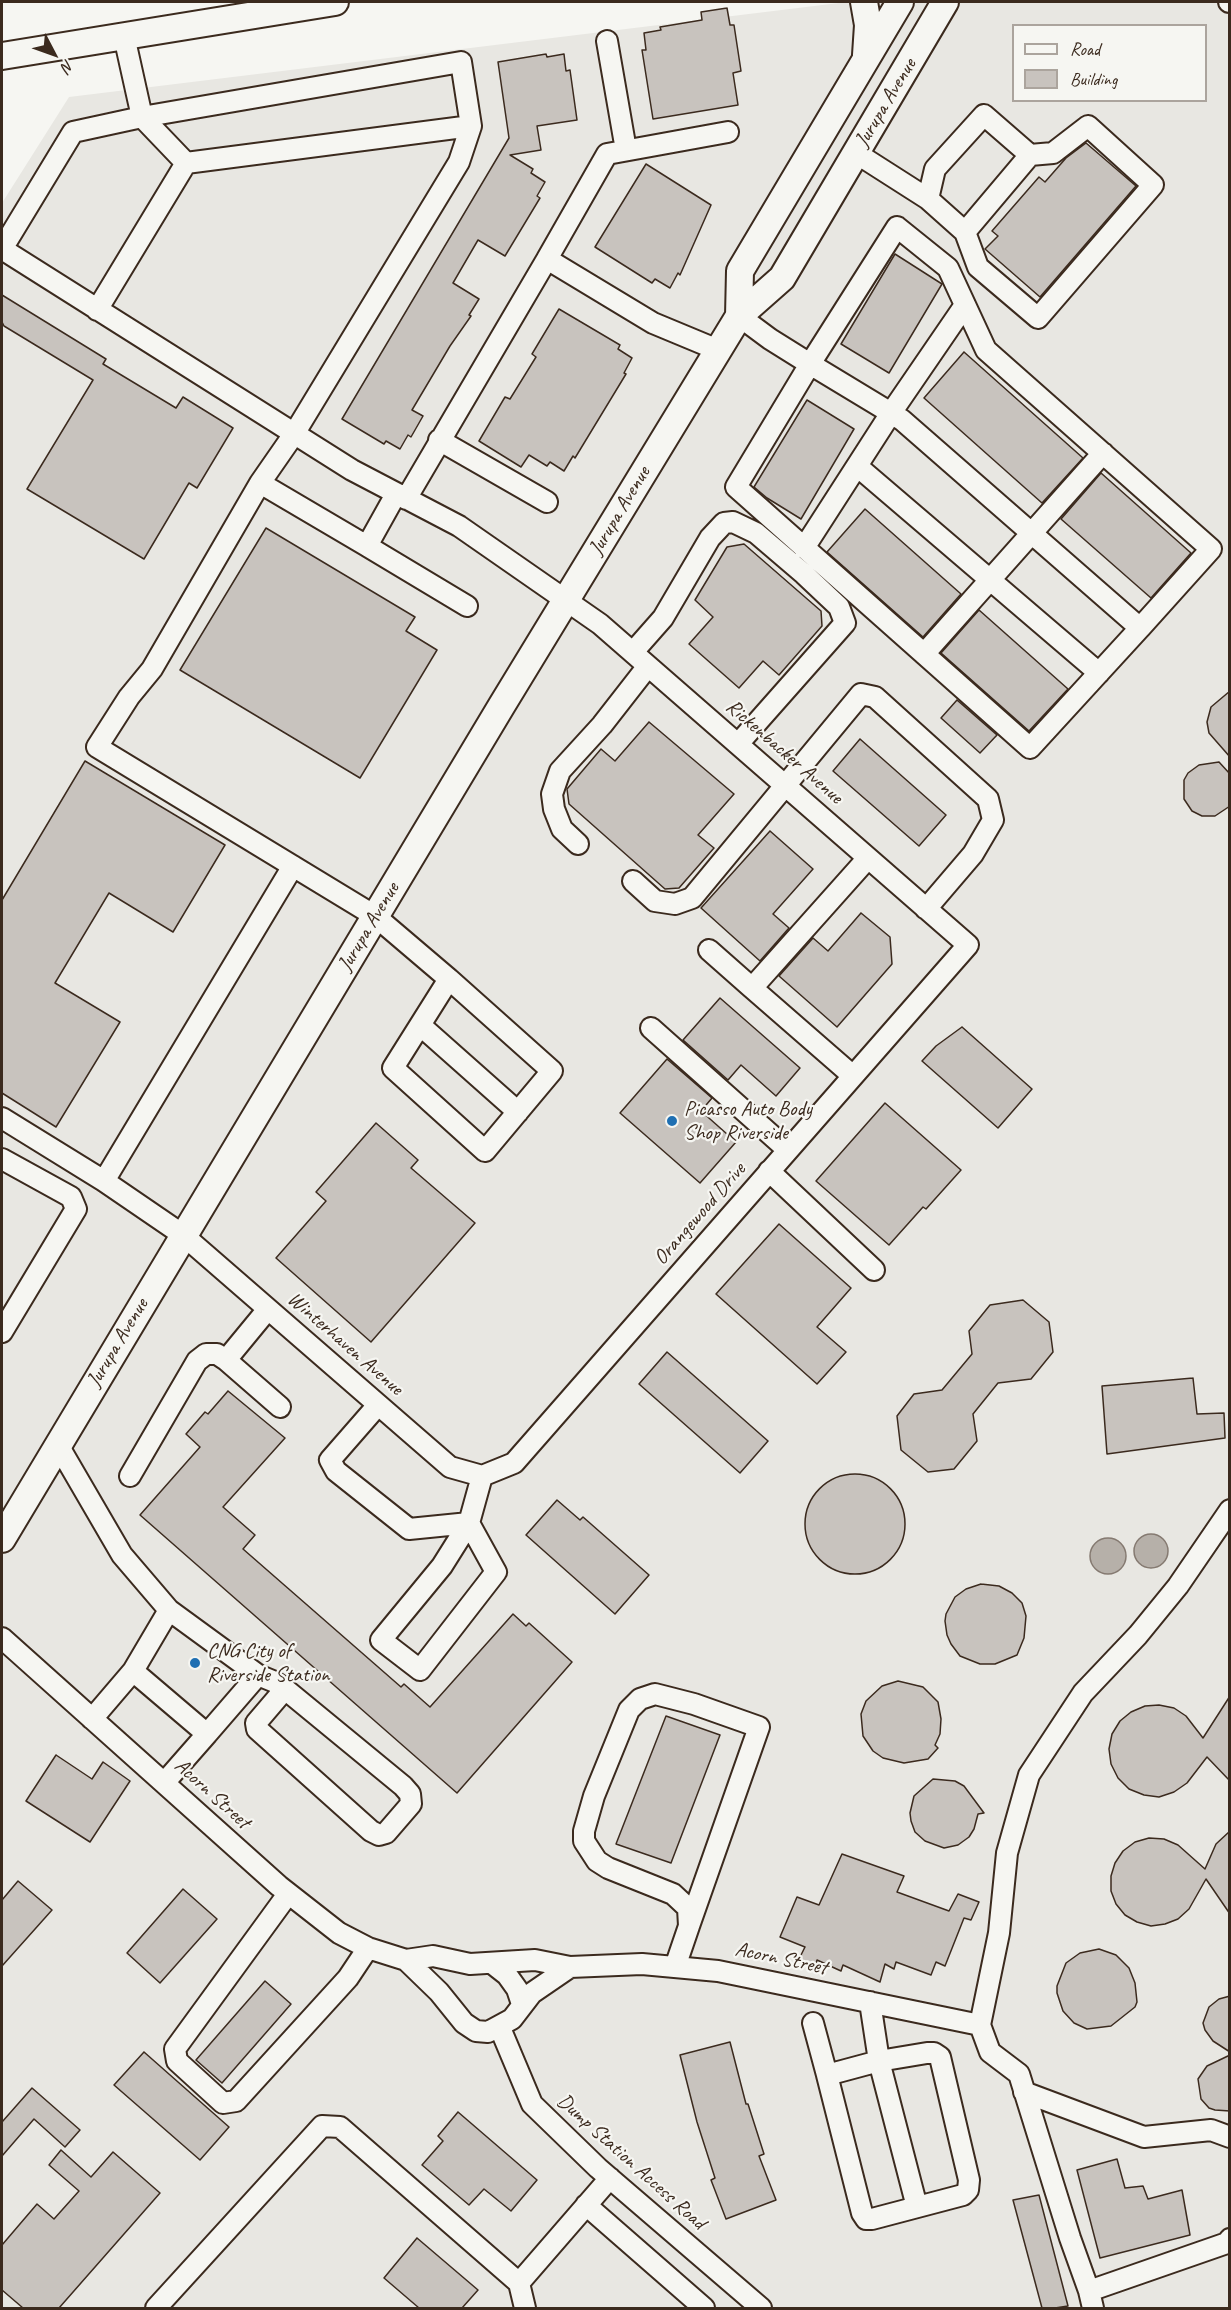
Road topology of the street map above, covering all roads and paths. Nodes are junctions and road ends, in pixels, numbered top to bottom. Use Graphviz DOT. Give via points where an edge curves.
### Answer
graph roads {
  1 [pos="335,2"];
  2 [pos="864,2"];
  3 [pos="900,2"];
  4 [pos="945,2"];
  5 [pos="124,36"];
  6 [pos="607,41"];
  7 [pos="2,56"];
  8 [pos="866,58"];
  9 [pos="142,117"];
  10 [pos="471,126"];
  11 [pos="728,132"];
  12 [pos="626,150"];
  13 [pos="856,153"];
  14 [pos="1030,155"];
  15 [pos="186,163"];
  16 [pos="928,199"];
  17 [pos="965,232"];
  18 [pos="546,259"];
  19 [pos="965,305"];
  20 [pos="97,310"];
  21 [pos="739,316"];
  22 [pos="718,350"];
  23 [pos="810,364"];
  24 [pos="891,413"];
  25 [pos="294,434"];
  26 [pos="439,440"];
  27 [pos="1103,453"];
  28 [pos="856,466"];
  29 [pos="260,483"];
  30 [pos="401,496"];
  31 [pos="547,502"];
  32 [pos="1030,532"];
  33 [pos="367,546"];
  34 [pos="804,548"];
  35 [pos="990,578"];
  36 [pos="565,600"];
  37 [pos="467,606"];
  38 [pos="1140,628"];
  39 [pos="633,652"];
  40 [pos="924,654"];
  41 [pos="648,666"];
  42 [pos="1099,673"];
  43 [pos="738,744"];
  44 [pos="786,786"];
  45 [pos="578,844"];
  46 [pos="867,858"];
  47 [pos="293,866"];
  48 [pos="633,880"];
  49 [pos="926,909"];
  50 [pos="375,916"];
  51 [pos="968,945"];
  52 [pos="709,950"];
  53 [pos="449,979"];
  54 [pos="752,988"];
  55 [pos="420,1025"];
  56 [pos="651,1028"];
  57 [pos="853,1076"];
  58 [pos="518,1112"];
  59 [pos="2,1118"];
  60 [pos="788,1150"];
  61 [pos="2,1159"];
  62 [pos="769,1171"];
  63 [pos="104,1181"];
  64 [pos="183,1235"];
  65 [pos="874,1270"];
  66 [pos="268,1309"];
  67 [pos="2,1332"];
  68 [pos="226,1360"];
  69 [pos="378,1405"];
  70 [pos="280,1407"];
  71 [pos="58,1445"];
  72 [pos="130,1476"];
  73 [pos="482,1476"];
  74 [pos="1230,1510"];
  75 [pos="469,1523"];
  76 [pos="2,1539"];
  77 [pos="169,1610"];
  78 [pos="2,1638"];
  79 [pos="134,1671"];
  80 [pos="258,1675"];
  81 [pos="285,1689"];
  82 [pos="92,1719"];
  83 [pos="207,1734"];
  84 [pos="164,1783"];
  85 [pos="288,1893"];
  86 [pos="689,1926"];
  87 [pos="368,1948"];
  88 [pos="406,1960"];
  89 [pos="493,1964"];
  90 [pos="570,1967"];
  91 [pos="675,1967"];
  92 [pos="870,2002"];
  93 [pos="522,2004"];
  94 [pos="813,2023"];
  95 [pos="980,2025"];
  96 [pos="500,2028"];
  97 [pos="879,2061"];
  98 [pos="827,2075"];
  99 [pos="1024,2091"];
  100 [pos="1230,2137"];
  101 [pos="610,2178"];
  102 [pos="586,2205"];
  103 [pos="917,2207"];
  104 [pos="1230,2239"];
  105 [pos="519,2283"];
  106 [pos="1091,2300"];
  107 [pos="156,2308"];
  108 [pos="525,2308"];
  109 [pos="704,2308"];
  110 [pos="761,2308"];
  1 -- 5 [label="main road"];
  2 -- 8 [label="main road" via="868,25"];
  3 -- 8 [label="main road, Jurupa Avenue"];
  4 -- 13 [label="main road, Jurupa Avenue"];
  5 -- 7 [label="main road"];
  5 -- 9 [label="street"];
  6 -- 12 [label="street"];
  8 -- 21 [label="main road, Jurupa Avenue" via="740,271"];
  9 -- 10 [label="street" via="461,62"];
  9 -- 15 [label="street"];
  9 -- 20 [label="street, Rickenbacker Avenue" via="73,132 2,249"];
  10 -- 15 [label="street"];
  10 -- 25 [label="street" via="459,162"];
  11 -- 12 [label="street"];
  12 -- 18 [label="street" via="608,154"];
  13 -- 16 [label="street"];
  13 -- 21 [label="main road, Jurupa Avenue" via="782,278"];
  14 -- 16 [label="street" via="984,115 935,169"];
  14 -- 17 [label="street"];
  14 -- 17 [label="street" via="1053,153 1088,126 1153,184 1038,318 978,267"];
  15 -- 20 [label="street"];
  16 -- 17 [label="street"];
  18 -- 22 [label="street" via="653,323"];
  18 -- 26 [label="street"];
  19 -- 23 [label="street" via="948,268 897,227"];
  19 -- 24 [label="street"];
  19 -- 27 [label="street" via="986,350"];
  20 -- 25 [label="street, Rickenbacker Avenue"];
  21 -- 22 [label="main road, Jurupa Avenue"];
  21 -- 23 [label="street"];
  22 -- 36 [label="main road, Jurupa Avenue"];
  23 -- 24 [label="street"];
  23 -- 34 [label="street" via="736,487"];
  24 -- 28 [label="street"];
  24 -- 32 [label="street"];
  25 -- 29 [label="street"];
  25 -- 30 [label="street, Rickenbacker Avenue"];
  26 -- 30 [label="street"];
  26 -- 31 [label="street"];
  27 -- 32 [label="street"];
  27 -- 38 [label="street" via="1211,549"];
  28 -- 34 [label="street"];
  28 -- 35 [label="street"];
  29 -- 33 [label="street"];
  29 -- 47 [label="street" via="152,669 98,747"];
  30 -- 33 [label="street"];
  30 -- 36 [label="street, Rickenbacker Avenue" via="459,526"];
  32 -- 35 [label="street"];
  32 -- 38 [label="street"];
  33 -- 37 [label="street"];
  34 -- 40 [label="street"];
  35 -- 40 [label="street"];
  35 -- 42 [label="street"];
  36 -- 39 [label="street, Rickenbacker Avenue"];
  36 -- 50 [label="main road, Jurupa Avenue"];
  38 -- 42 [label="street"];
  39 -- 41 [label="street, Rickenbacker Avenue"];
  39 -- 43 [label="street" via="663,618 710,538 724,523 733,522 756,533 804,574 839,607 845,622"];
  40 -- 42 [label="street" via="1030,748"];
  41 -- 43 [label="street, Rickenbacker Avenue"];
  41 -- 45 [label="street" via="560,771 552,794 554,809 562,828"];
  43 -- 44 [label="street, Rickenbacker Avenue"];
  44 -- 46 [label="street, Rickenbacker Avenue"];
  44 -- 48 [label="street" via="692,898 675,904 655,901"];
  44 -- 49 [label="street" via="861,694 875,697 988,799 993,820 973,854"];
  46 -- 49 [label="street, Rickenbacker Avenue"];
  46 -- 54 [label="street"];
  47 -- 50 [label="street"];
  47 -- 63 [label="street"];
  49 -- 51 [label="street, Rickenbacker Avenue"];
  50 -- 53 [label="street"];
  50 -- 64 [label="main road, Jurupa Avenue"];
  51 -- 57 [label="street, Orangewood Drive"];
  52 -- 54 [label="street"];
  53 -- 55 [label="street"];
  53 -- 58 [label="street" via="552,1071"];
  54 -- 57 [label="street"];
  55 -- 58 [label="street"];
  55 -- 58 [label="street" via="393,1068 485,1151"];
  56 -- 60 [label="street"];
  57 -- 60 [label="street, Orangewood Drive"];
  59 -- 63 [label="street, Winterhaven Avenue"];
  60 -- 62 [label="street, Orangewood Drive"];
  61 -- 67 [label="street" via="71,1197 76,1209"];
  62 -- 65 [label="street"];
  62 -- 73 [label="street, Orangewood Drive" via="514,1463"];
  63 -- 64 [label="street, Winterhaven Avenue"];
  64 -- 66 [label="street, Winterhaven Avenue"];
  64 -- 71 [label="main road, Jurupa Avenue"];
  66 -- 68 [label="street"];
  66 -- 69 [label="street, Winterhaven Avenue"];
  68 -- 70 [label="street"];
  68 -- 72 [label="street" via="217,1354 206,1354 197,1361"];
  69 -- 73 [label="street, Winterhaven Avenue" via="450,1467"];
  69 -- 75 [label="street" via="330,1460 336,1471 409,1528"];
  71 -- 76 [label="main road, Jurupa Avenue"];
  71 -- 77 [label="street" via="122,1555"];
  73 -- 75 [label="street"];
  74 -- 95 [label="street" via="1178,1586 1083,1693 1029,1775 1007,1854 999,1933"];
  75 -- 75 [label="street" via="442,1566 381,1640 420,1670 496,1572"];
  77 -- 79 [label="street"];
  77 -- 80 [label="street"];
  78 -- 82 [label="street, Acorn Street"];
  79 -- 82 [label="street"];
  79 -- 83 [label="street"];
  80 -- 81 [label="street"];
  80 -- 83 [label="street"];
  81 -- 81 [label="street" via="256,1723 257,1729 371,1831 386,1833 411,1804 410,1794"];
  82 -- 84 [label="street, Acorn Street"];
  83 -- 84 [label="street"];
  84 -- 85 [label="street, Acorn Street"];
  85 -- 87 [label="street, Acorn Street" via="339,1933"];
  85 -- 87 [label="street" via="175,2049 177,2061 223,2103 236,2101 348,1978"];
  86 -- 86 [label="street" via="688,1908 673,1894 608,1868 597,1861 584,1841 594,1796 629,1710 640,1699 655,1694 759,1727"];
  86 -- 91 [label="street"];
  87 -- 88 [label="street, Acorn Street"];
  88 -- 89 [label="street, Acorn Street" via="433,1956 470,1964"];
  88 -- 96 [label="street, Acorn Street" via="464,2023 476,2031"];
  89 -- 90 [label="street, Acorn Street" via="535,1960"];
  89 -- 93 [label="street" via="507,1975"];
  90 -- 91 [label="street, Acorn Street"];
  90 -- 93 [label="street"];
  91 -- 92 [label="street, Acorn Street" via="718,1971"];
  92 -- 95 [label="street, Acorn Street"];
  92 -- 97 [label="street"];
  93 -- 96 [label="street"];
  94 -- 98 [label="street"];
  95 -- 99 [label="street" via="990,2052 1019,2074"];
  96 -- 101 [label="street, Dump Station Access Road" via="532,2104"];
  97 -- 98 [label="street"];
  97 -- 103 [label="street"];
  97 -- 103 [label="street" via="927,2053 940,2057 969,2180 968,2190 963,2195"];
  98 -- 103 [label="street" via="866,2219"];
  99 -- 100 [label="street" via="1144,2137 1211,2130"];
  99 -- 106 [label="street"];
  101 -- 102 [label="street"];
  101 -- 110 [label="street, Dump Station Access Road"];
  102 -- 105 [label="street"];
  102 -- 109 [label="street"];
  104 -- 106 [label="street"];
  105 -- 107 [label="street" via="340,2127 322,2126"];
  105 -- 108 [label="street"];
}
